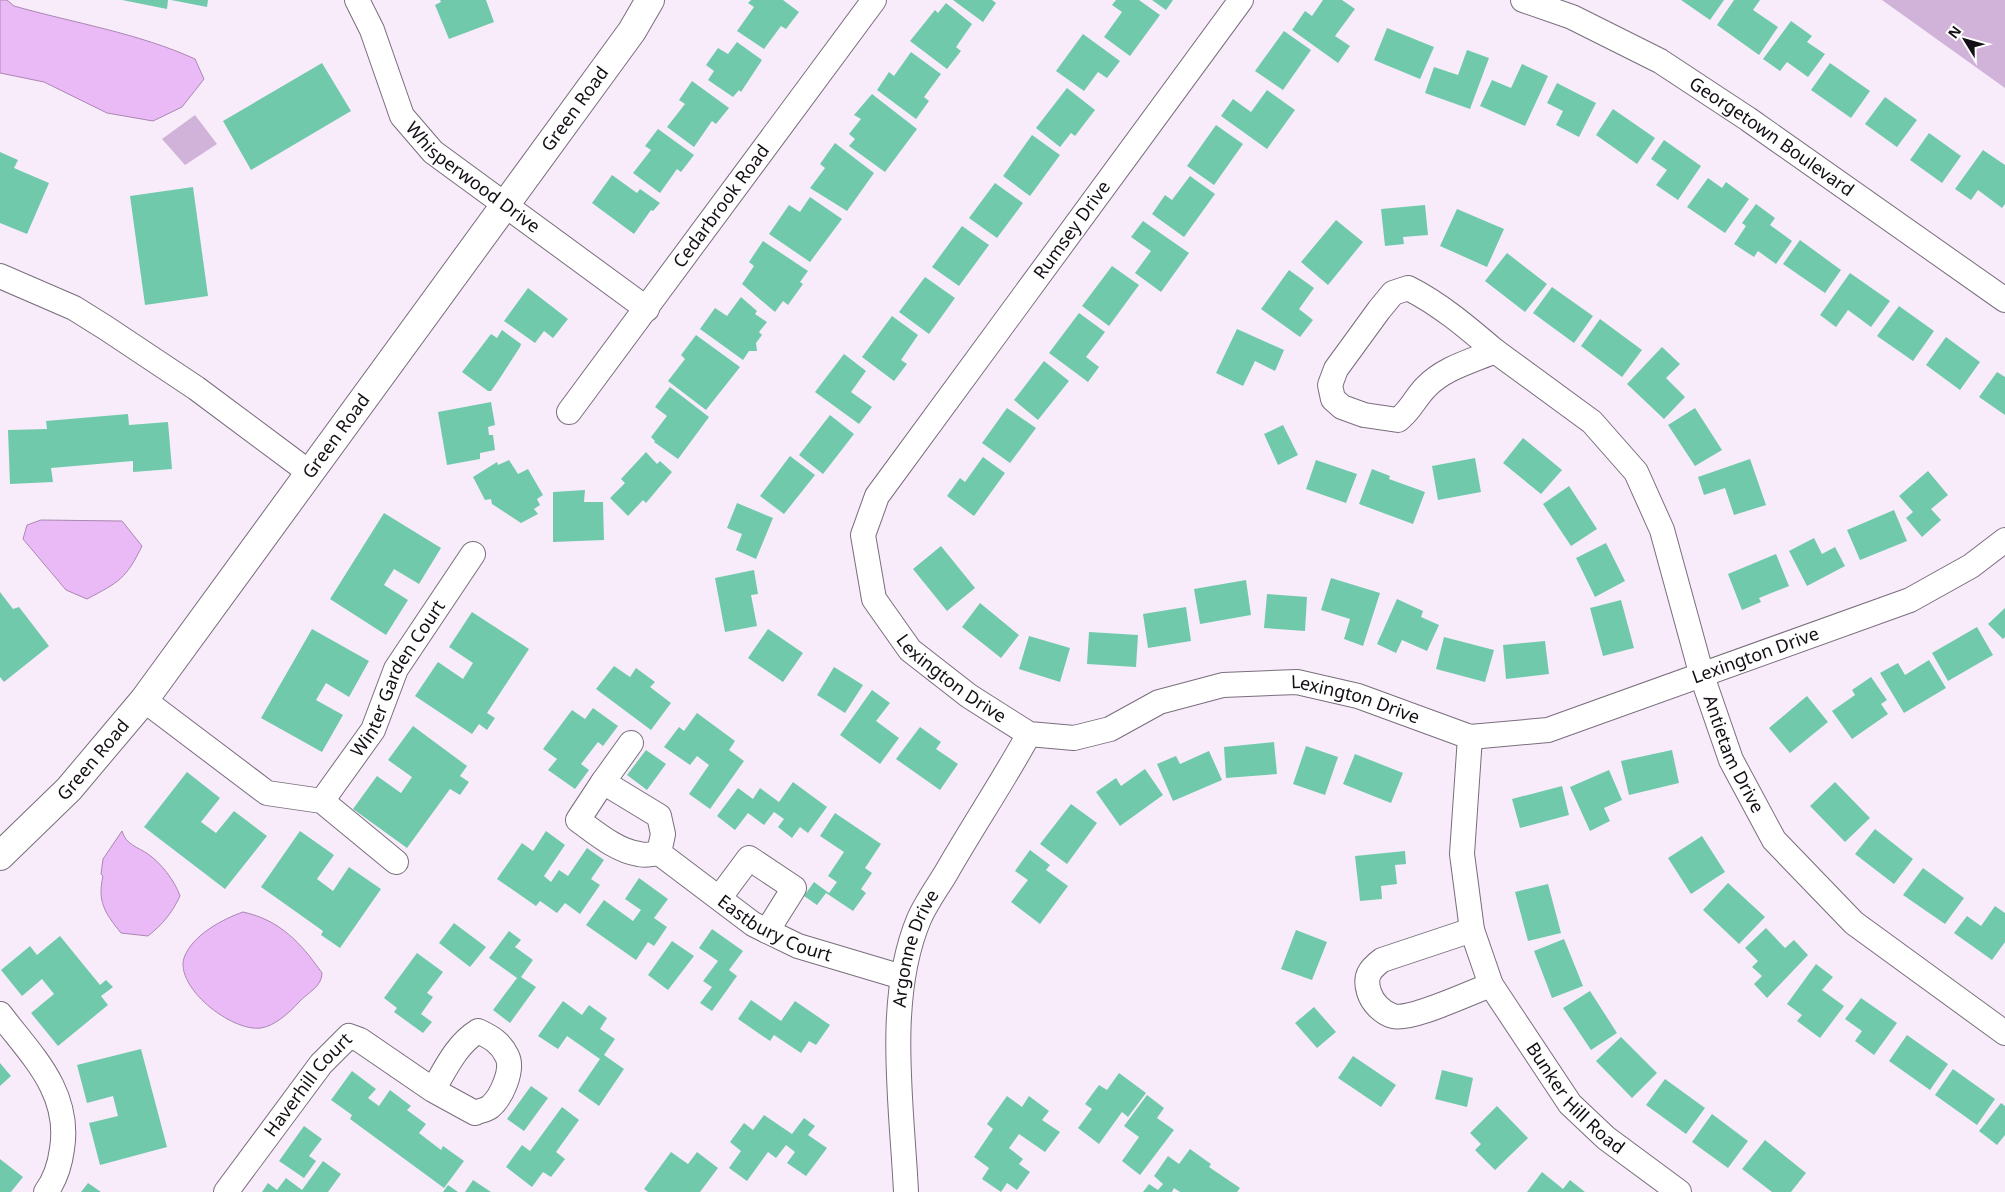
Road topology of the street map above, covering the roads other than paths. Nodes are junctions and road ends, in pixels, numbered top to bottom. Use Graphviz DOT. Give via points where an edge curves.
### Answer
graph roads {
  1 [pos="357,0"];
  2 [pos="650,0"];
  3 [pos="874,0"];
  4 [pos="1241,0"];
  5 [pos="1523,0"];
  6 [pos="506,206"];
  7 [pos="0,276"];
  8 [pos="2005,300"];
  9 [pos="647,309"];
  10 [pos="1495,351"];
  11 [pos="569,412"];
  12 [pos="903,460"];
  13 [pos="310,473"];
  14 [pos="2005,540"];
  15 [pos="473,554"];
  16 [pos="1702,676"];
  17 [pos="144,700"];
  18 [pos="1029,734"];
  19 [pos="1470,737"];
  20 [pos="631,743"];
  21 [pos="603,782"];
  22 [pos="322,801"];
  23 [pos="659,853"];
  24 [pos="0,856"];
  25 [pos="396,862"];
  26 [pos="720,898"];
  27 [pos="1472,930"];
  28 [pos="767,931"];
  29 [pos="902,978"];
  30 [pos="1491,985"];
  31 [pos="0,1014"];
  32 [pos="2005,1033"];
  33 [pos="433,1090"];
  34 [pos="46,1192"];
  35 [pos="226,1192"];
  36 [pos="906,1192"];
  37 [pos="1679,1192"];
  1 -- 6 [label="street, Whisperwood Drive" via="372,30 402,116 433,152"];
  2 -- 6 [label="street, Green Road" via="632,31"];
  3 -- 9 [label="street, Cedarbrook Road"];
  4 -- 12 [label="street, Rumsey Drive"];
  5 -- 8 [label="street, Georgetown Boulevard" via="1572,16 1660,61"];
  6 -- 9 [label="street, Whisperwood Drive"];
  6 -- 13 [label="street, Green Road"];
  7 -- 13 [label="street" via="74,308 106,328 196,388"];
  9 -- 11 [label="street, Cedarbrook Road"];
  10 -- 10 [label="street, Antietam Drive" via="1464,325 1408,288 1393,293 1336,369 1330,385 1333,399 1342,407 1364,415 1398,420 1411,409 1425,388 1444,372"];
  10 -- 16 [label="street, Antietam Drive" via="1592,422 1636,472 1662,530"];
  12 -- 18 [label="street, Lexington Drive" via="877,496 863,534 874,599 910,650 969,696"];
  13 -- 17 [label="street, Green Road"];
  14 -- 16 [label="street, Lexington Drive" via="1971,566 1910,600"];
  15 -- 22 [label="street, Winter Garden Court" via="396,669 373,730"];
  16 -- 19 [label="street, Lexington Drive" via="1548,730"];
  16 -- 32 [label="street, Antietam Drive" via="1731,760 1774,840 1854,922"];
  17 -- 22 [label="street" via="267,793"];
  17 -- 24 [label="street, Green Road" via="69,789"];
  18 -- 19 [label="street, Lexington Drive" via="1074,738 1110,729 1159,702 1214,688 1298,682 1358,696"];
  18 -- 29 [label="street, Argonne Drive" via="919,919"];
  19 -- 27 [label="street, Bunker Hill Road" via="1462,854"];
  20 -- 21 [label="street"];
  21 -- 23 [label="street" via="658,816 663,834"];
  21 -- 23 [label="street" via="578,820 601,837 640,855"];
  22 -- 25 [label="street"];
  23 -- 26 [label="street, Eastbury Court"];
  26 -- 28 [label="street, Eastbury Court"];
  26 -- 28 [label="street" via="749,858 794,888"];
  27 -- 30 [label="street, Bunker Hill Road"];
  27 -- 30 [label="street" via="1382,960 1370,970 1366,984 1380,1008 1393,1016 1410,1015"];
  28 -- 29 [label="street, Eastbury Court" via="798,946"];
  29 -- 36 [label="street, Argonne Drive" via="898,1026"];
  30 -- 37 [label="street, Bunker Hill Road" via="1570,1104 1606,1138"];
  31 -- 34 [label="street" via="51,1082 61,1106 65,1133 61,1160"];
  33 -- 35 [label="street, Haverhill Court" via="360,1040 349,1036 322,1064"];
}
